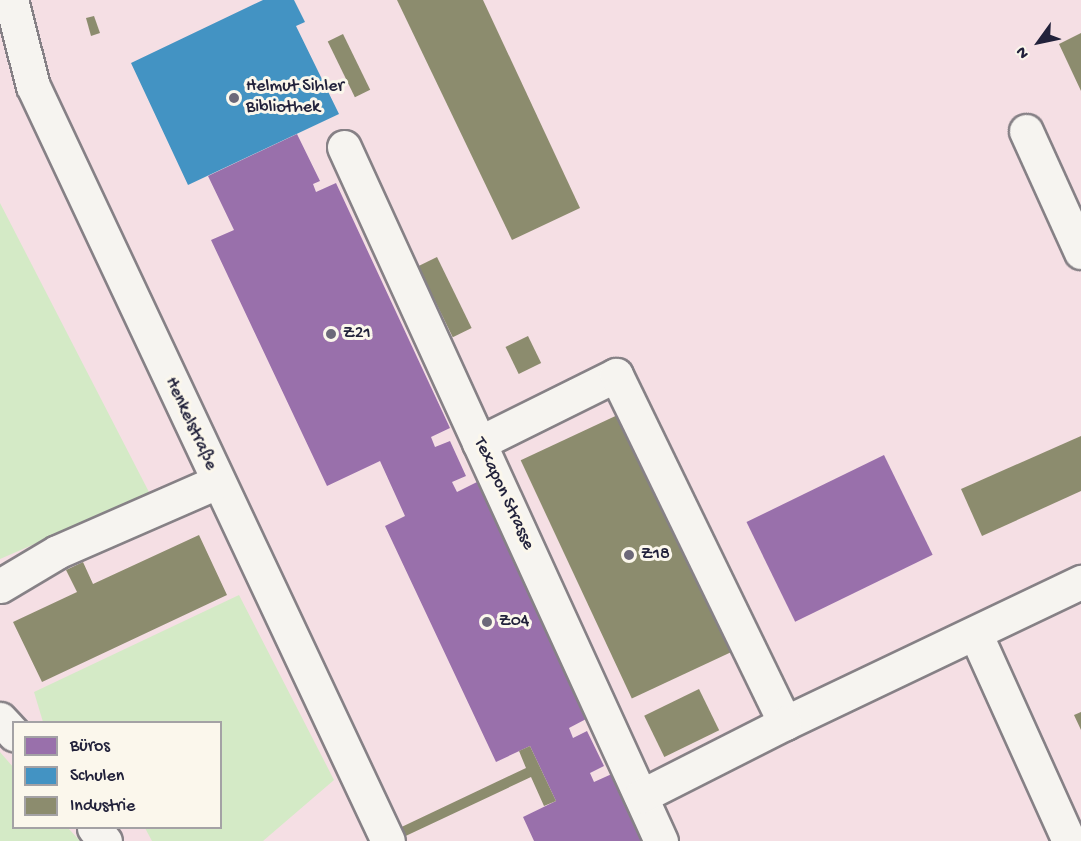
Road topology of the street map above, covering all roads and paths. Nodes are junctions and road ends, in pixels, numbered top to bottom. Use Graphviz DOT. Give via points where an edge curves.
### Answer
graph roads {
  1 [pos="11,0"];
  2 [pos="1026,131"];
  3 [pos="344,147"];
  4 [pos="1081,252"];
  5 [pos="479,443"];
  6 [pos="217,482"];
  7 [pos="1081,582"];
  8 [pos="0,586"];
  9 [pos="976,635"];
  10 [pos="0,719"];
  11 [pos="785,723"];
  12 [pos="12,732"];
  13 [pos="641,796"];
  14 [pos="95,829"];
  15 [pos="105,841"];
  16 [pos="388,841"];
  17 [pos="661,841"];
  18 [pos="1069,841"];
  1 -- 6 [label="lane, Henkelstraße" via="33,86"];
  2 -- 4 [label="lane"];
  3 -- 5 [label="lane, Texapon Strasse"];
  5 -- 11 [label="lane" via="616,375"];
  5 -- 13 [label="lane, Texapon Strasse"];
  6 -- 8 [label="lane" via="57,552"];
  6 -- 16 [label="lane, Henkelstraße"];
  7 -- 9 [label="lane"];
  9 -- 11 [label="lane"];
  9 -- 18 [label="lane"];
  10 -- 12 [label="lane"];
  11 -- 13 [label="lane"];
  13 -- 17 [label="lane, Texapon Strasse"];
  14 -- 15 [label="lane"];
}
